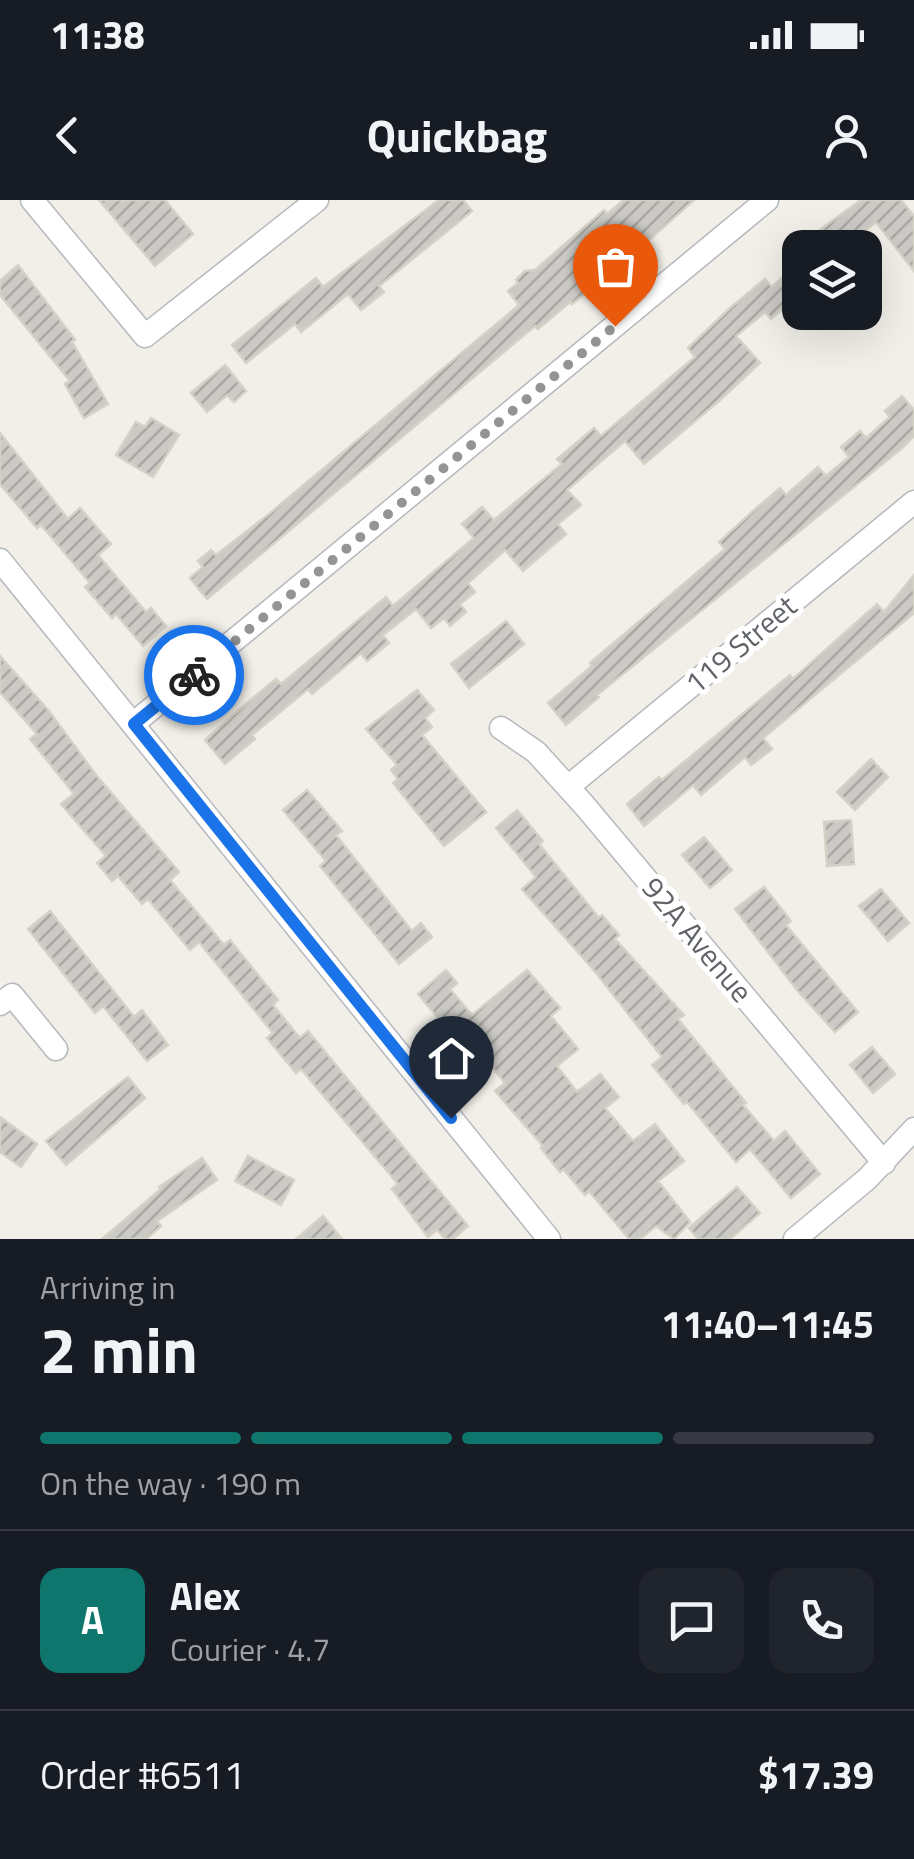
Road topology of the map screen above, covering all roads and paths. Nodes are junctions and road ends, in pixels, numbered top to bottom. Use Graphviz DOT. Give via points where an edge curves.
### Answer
graph roads {
  1 [pos="32,200"];
  2 [pos="317,200"];
  3 [pos="767,200"];
  4 [pos="914,502"];
  5 [pos="0,560"];
  6 [pos="134,724"];
  7 [pos="500,728"];
  8 [pos="568,787"];
  9 [pos="0,1004"];
  10 [pos="56,1049"];
  11 [pos="914,1130"];
  12 [pos="884,1163"];
  13 [pos="549,1239"];
  14 [pos="796,1239"];
  1 -- 2 [label="street" via="144,336"];
  3 -- 6 [label="street"];
  4 -- 8 [label="street, 119 Street"];
  5 -- 6 [label="street"];
  6 -- 13 [label="street"];
  7 -- 8 [label="street, 92A Avenue" via="536,752"];
  8 -- 12 [label="street, 92A Avenue"];
  9 -- 10 [label="street" via="12,994"];
  11 -- 12 [label="street"];
  12 -- 14 [label="street"];
}
